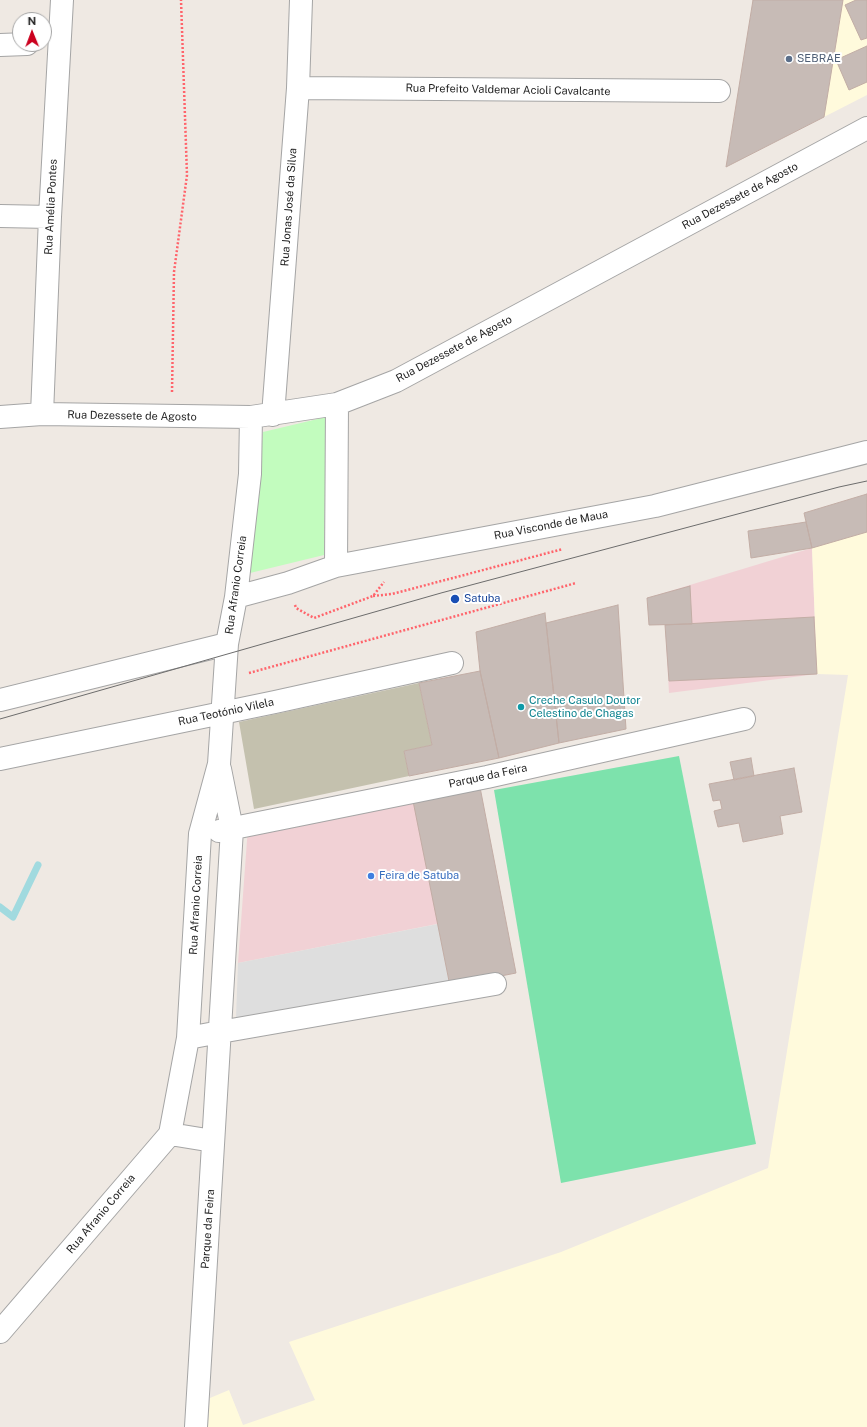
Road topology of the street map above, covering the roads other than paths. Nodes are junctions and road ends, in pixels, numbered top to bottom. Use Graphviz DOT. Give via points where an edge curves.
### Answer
graph roads {
  1 [pos="62,0"];
  2 [pos="301,0"];
  3 [pos="52,43"];
  4 [pos="12,45"];
  5 [pos="0,46"];
  6 [pos="52,52"];
  7 [pos="298,88"];
  8 [pos="718,92"];
  9 [pos="867,128"];
  10 [pos="0,216"];
  11 [pos="50,217"];
  12 [pos="337,404"];
  13 [pos="42,414"];
  14 [pos="273,415"];
  15 [pos="0,417"];
  16 [pos="251,417"];
  17 [pos="867,452"];
  18 [pos="336,566"];
  19 [pos="236,598"];
  20 [pos="227,644"];
  21 [pos="452,663"];
  22 [pos="0,700"];
  23 [pos="222,713"];
  24 [pos="744,719"];
  25 [pos="0,759"];
  26 [pos="219,764"];
  27 [pos="232,829"];
  28 [pos="200,834"];
  29 [pos="495,984"];
  30 [pos="220,1032"];
  31 [pos="188,1038"];
  32 [pos="170,1134"];
  33 [pos="213,1141"];
  34 [pos="0,1332"];
  35 [pos="196,1427"];
  1 -- 3 [label="street, Rua Amélia Pontes"];
  2 -- 7 [label="street, Rua Jonas José da Silva"];
  4 -- 5 [label="street"];
  6 -- 11 [label="street, Rua Amélia Pontes"];
  7 -- 8 [label="street, Rua Prefeito Valdemar Acioli Cavalcante"];
  7 -- 14 [label="street, Rua Jonas José da Silva"];
  9 -- 12 [label="street, Rua Dezessete de Agosto" via="396,381"];
  10 -- 11 [label="street"];
  11 -- 13 [label="street, Rua Amélia Pontes"];
  12 -- 14 [label="street, Rua Dezessete de Agosto"];
  12 -- 18 [label="street"];
  13 -- 15 [label="street, Rua Dezessete de Agosto"];
  13 -- 16 [label="street, Rua Dezessete de Agosto"];
  14 -- 16 [label="street, Rua Dezessete de Agosto"];
  16 -- 19 [label="street, Rua Afranio Correia" via="250,474"];
  17 -- 18 [label="street, Rua Visconde de Maua" via="655,506"];
  18 -- 19 [label="street, Rua Visconde de Maua"];
  19 -- 20 [label="street, Rua Afranio Correia"];
  20 -- 22 [label="street"];
  20 -- 23 [label="street, Rua Afranio Correia"];
  21 -- 23 [label="street, Rua Teotónio Vilela"];
  23 -- 25 [label="street, Rua Teotónio Vilela"];
  23 -- 26 [label="street, Rua Afranio Correia"];
  24 -- 27 [label="street, Parque da Feira" via="487,777"];
  26 -- 27 [label="street, Parque da Feira"];
  26 -- 28 [label="street, Rua Afranio Correia"];
  27 -- 28 [label="street, Parque da Feira"];
  27 -- 30 [label="street, Parque da Feira"];
  28 -- 31 [label="street, Rua Afranio Correia"];
  29 -- 30 [label="street"];
  30 -- 31 [label="street"];
  30 -- 33 [label="street, Parque da Feira"];
  31 -- 32 [label="street, Rua Afranio Correia"];
  32 -- 33 [label="street"];
  32 -- 34 [label="street, Rua Afranio Correia"];
  33 -- 35 [label="street, Parque da Feira"];
}
